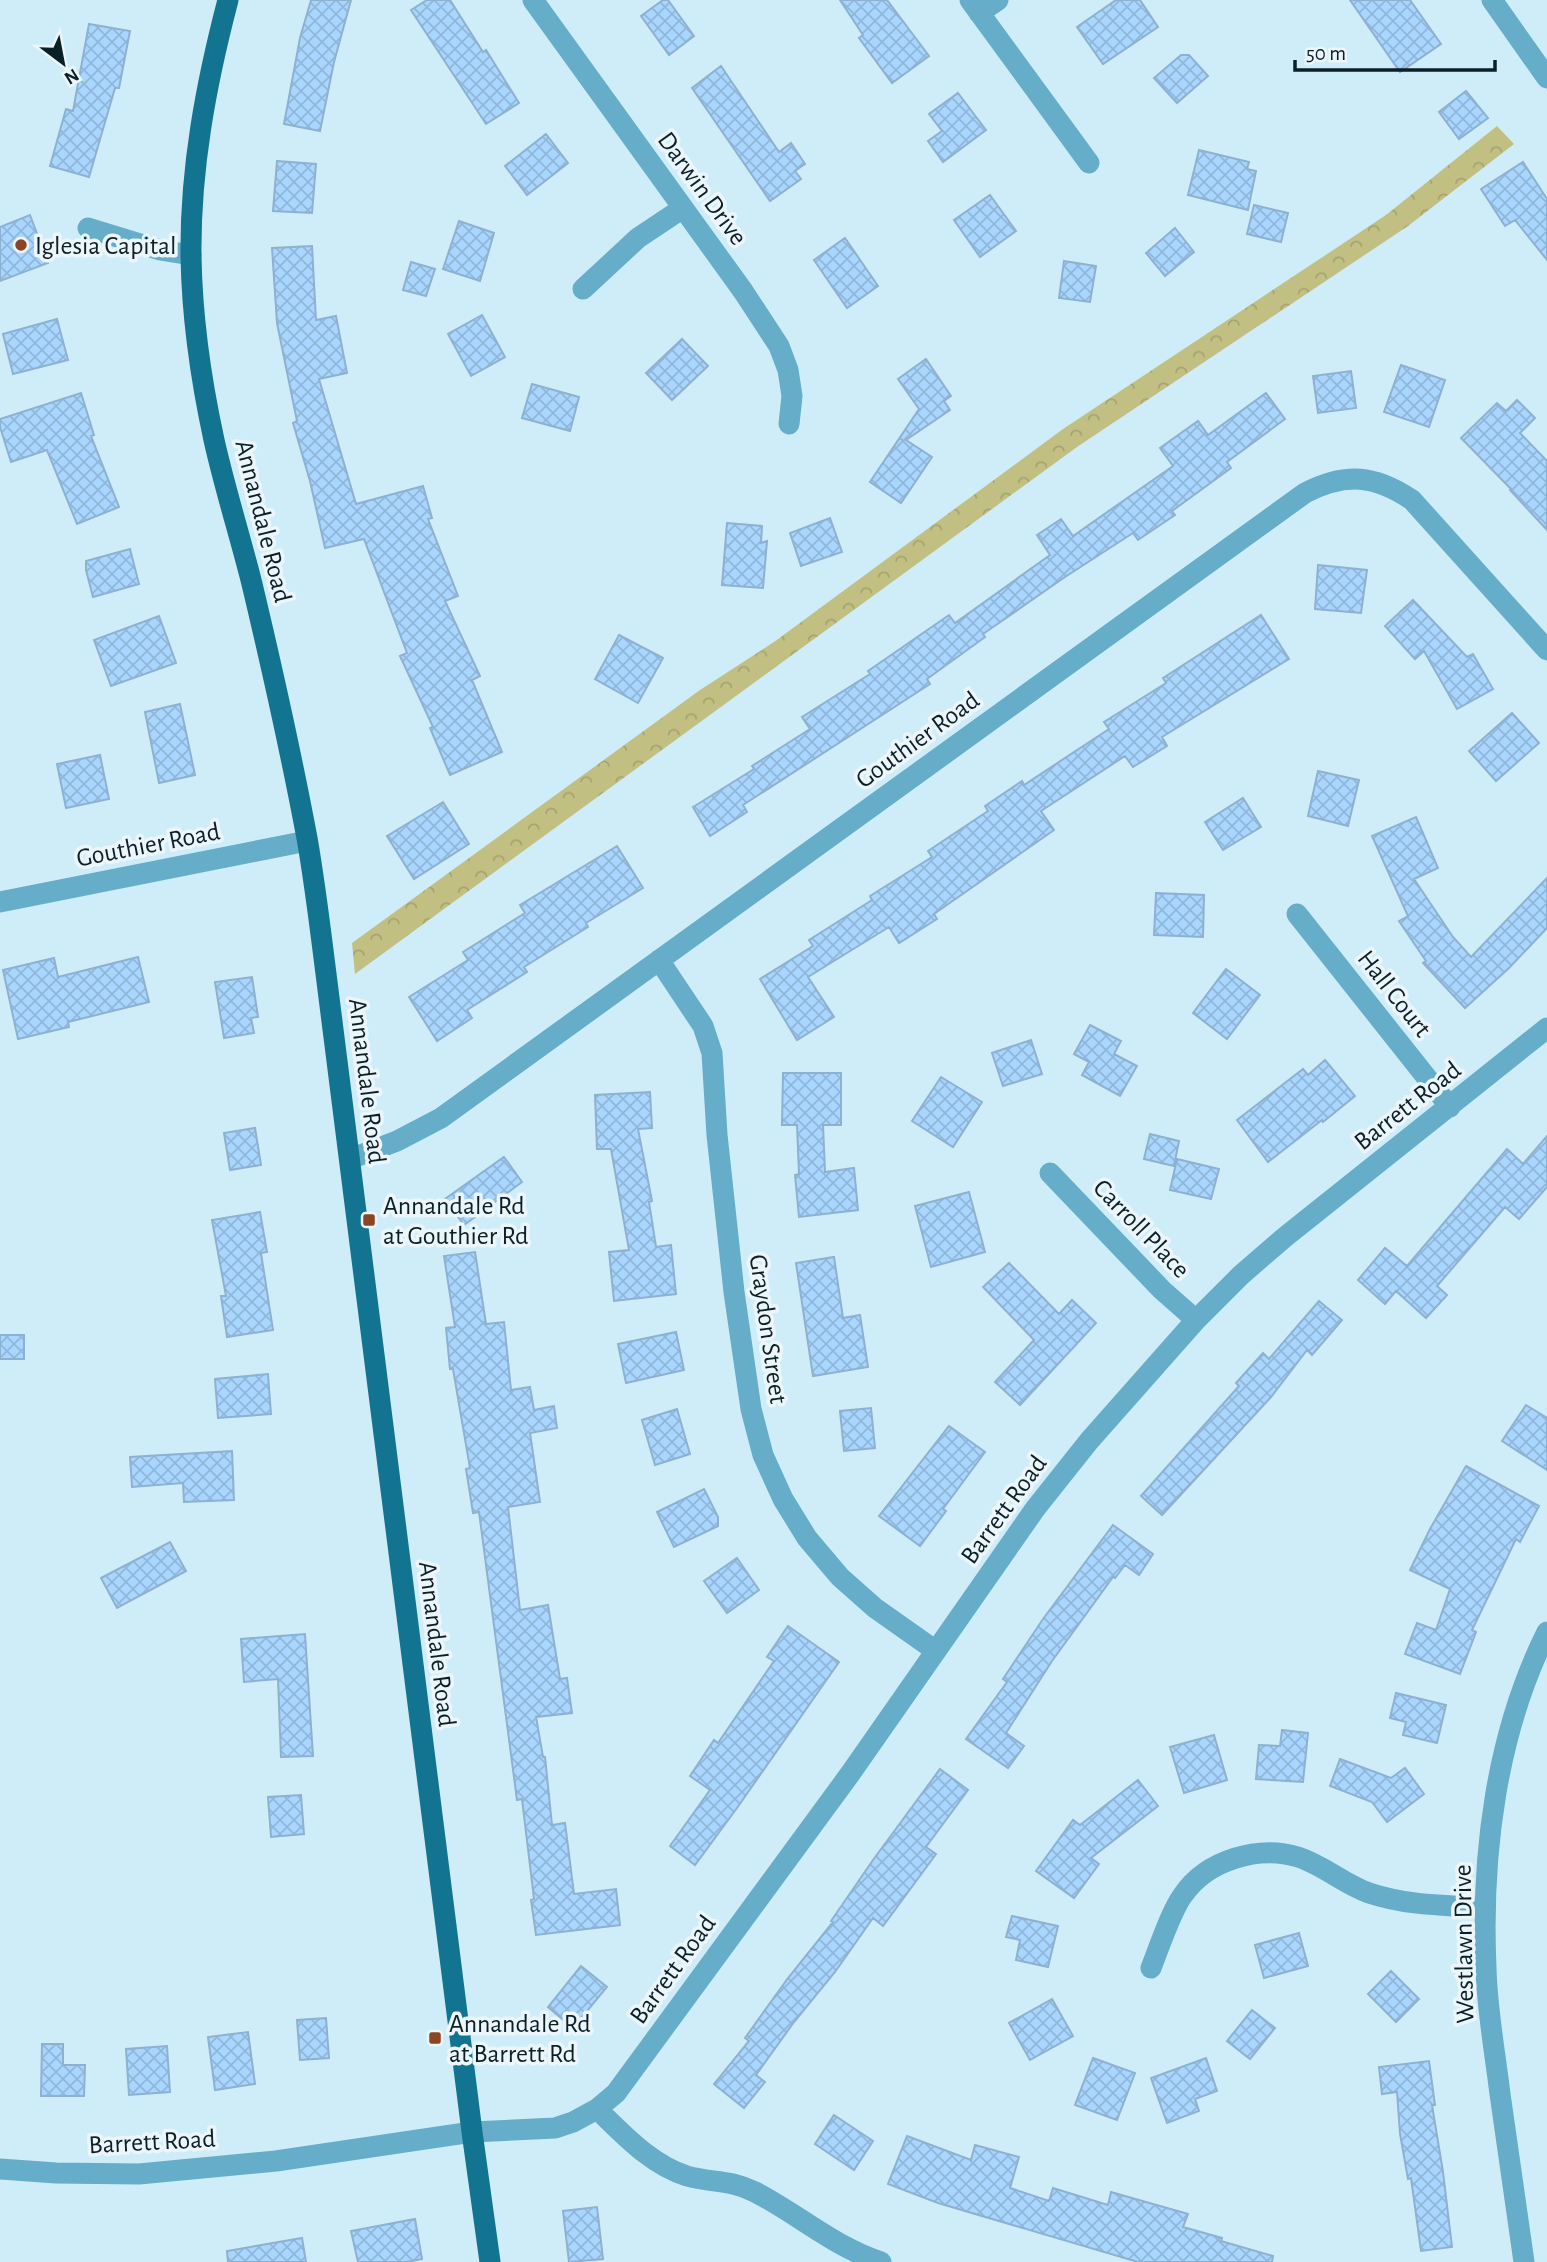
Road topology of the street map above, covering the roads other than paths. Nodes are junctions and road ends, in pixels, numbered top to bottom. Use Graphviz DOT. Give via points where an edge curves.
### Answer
graph roads {
  1 [pos="229,0"];
  2 [pos="533,0"];
  3 [pos="998,0"];
  4 [pos="1492,0"];
  5 [pos="974,7"];
  6 [pos="1547,78"];
  7 [pos="1089,163"];
  8 [pos="683,208"];
  9 [pos="88,228"];
  10 [pos="191,255"];
  11 [pos="583,289"];
  12 [pos="789,424"];
  13 [pos="1547,650"];
  14 [pos="307,841"];
  15 [pos="0,902"];
  16 [pos="1297,914"];
  17 [pos="659,960"];
  18 [pos="1547,1028"];
  19 [pos="1450,1107"];
  20 [pos="350,1159"];
  21 [pos="1050,1173"];
  22 [pos="1196,1320"];
  23 [pos="1547,1632"];
  24 [pos="936,1650"];
  25 [pos="1485,1908"];
  26 [pos="1151,1968"];
  27 [pos="597,2109"];
  28 [pos="472,2132"];
  29 [pos="0,2169"];
  30 [pos="490,2262"];
  31 [pos="881,2262"];
  32 [pos="1524,2262"];
  1 -- 10 [label="main road, Annandale Road" via="207,85"];
  2 -- 8 [label="street, Darwin Drive"];
  3 -- 5 [label="street"];
  4 -- 6 [label="street"];
  5 -- 7 [label="street"];
  8 -- 11 [label="street" via="638,238"];
  8 -- 12 [label="street, Darwin Drive" via="779,346 792,396"];
  9 -- 10 [label="street"];
  10 -- 14 [label="main road, Annandale Road" via="201,368 214,440 286,731"];
  13 -- 17 [label="street, Gouthier Road" via="1412,500 1373,480 1348,478 1324,483"];
  14 -- 15 [label="street, Gouthier Road"];
  14 -- 20 [label="main road, Annandale Road"];
  16 -- 19 [label="street, Hall Court"];
  17 -- 20 [label="street, Gouthier Road" via="441,1118"];
  17 -- 24 [label="street, Graydon Street" via="703,1026 712,1053 734,1292 751,1409 763,1455 807,1538 840,1577"];
  18 -- 19 [label="street, Barrett Road"];
  19 -- 22 [label="street, Barrett Road" via="1285,1237"];
  20 -- 28 [label="main road, Annandale Road"];
  21 -- 22 [label="street, Carroll Place"];
  22 -- 24 [label="street, Barrett Road" via="1081,1450"];
  23 -- 25 [label="street, Westlawn Drive" via="1514,1715 1500,1771"];
  24 -- 27 [label="street, Barrett Road" via="624,2082"];
  25 -- 26 [label="street" via="1405,1903 1366,1892 1298,1857 1248,1855 1211,1869 1182,1895"];
  25 -- 32 [label="street, Westlawn Drive" via="1493,2045"];
  27 -- 28 [label="street, Barrett Road" via="555,2128"];
  27 -- 31 [label="street" via="666,2167 756,2192 838,2244"];
  28 -- 29 [label="street, Barrett Road" via="276,2161 139,2174"];
  28 -- 30 [label="main road, Annandale Road"];
}
